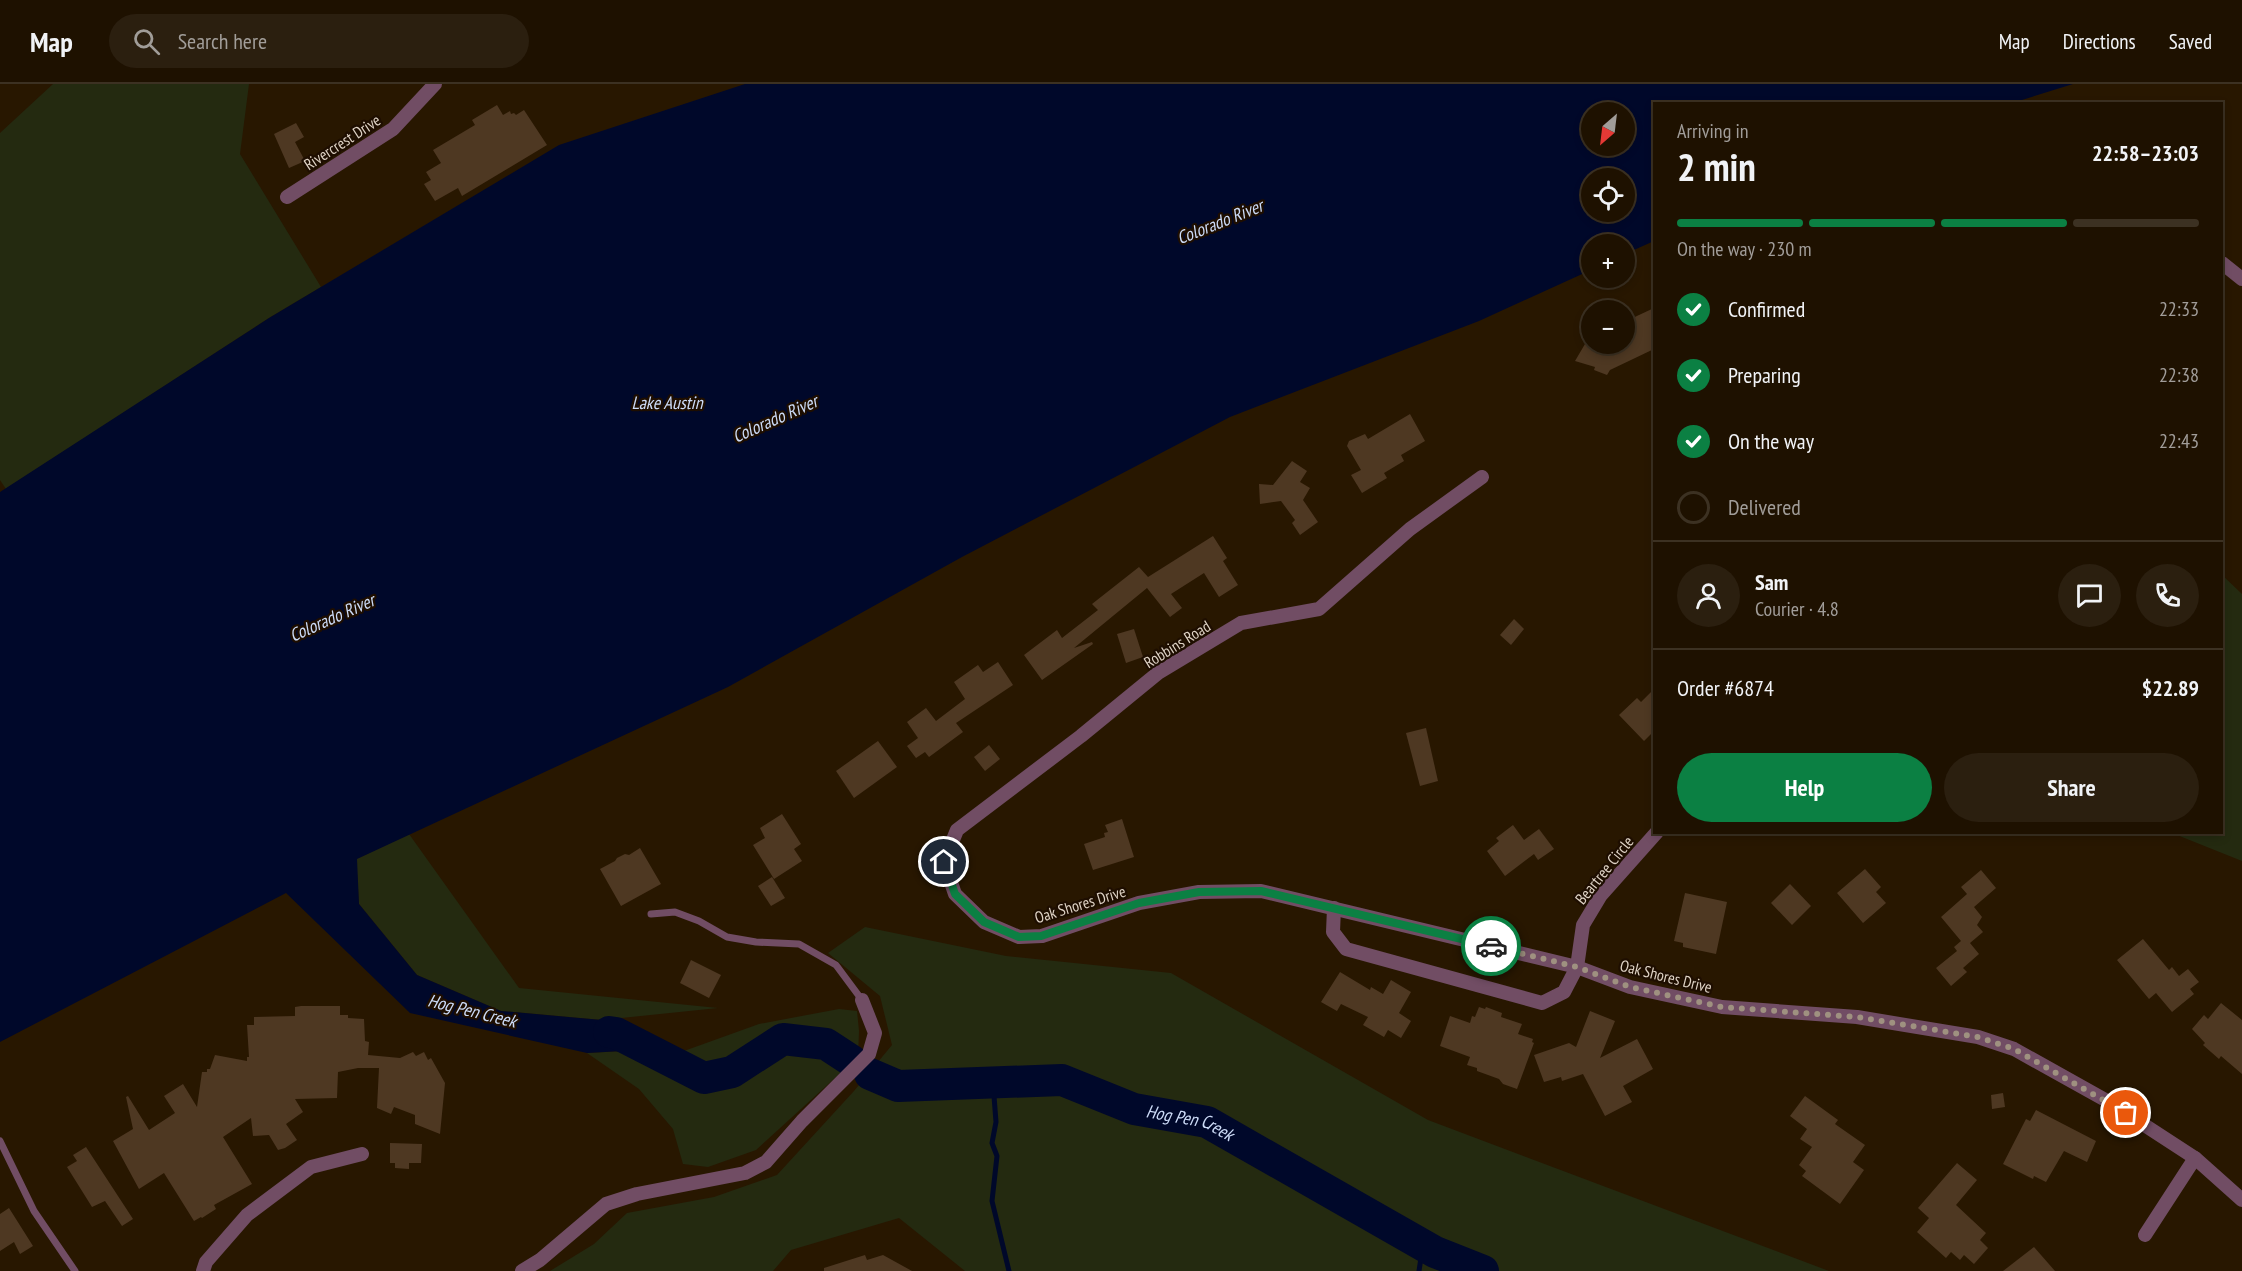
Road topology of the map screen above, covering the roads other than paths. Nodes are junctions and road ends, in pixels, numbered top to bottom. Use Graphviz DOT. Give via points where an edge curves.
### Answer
graph roads {
  1 [pos="435,84"];
  2 [pos="287,197"];
  3 [pos="2223,264"];
  4 [pos="2242,279"];
  5 [pos="1482,477"];
  6 [pos="1655,834"];
  7 [pos="955,894"];
  8 [pos="1334,908"];
  9 [pos="651,914"];
  10 [pos="1577,967"];
  11 [pos="862,1000"];
  12 [pos="0,1141"];
  13 [pos="362,1154"];
  14 [pos="2195,1158"];
  15 [pos="2242,1200"];
  16 [pos="2145,1235"];
  17 [pos="75,1271"];
  18 [pos="203,1271"];
  19 [pos="522,1271"];
  1 -- 2 [label="street, Rivercrest Drive" via="393,129"];
  3 -- 4 [label="street"];
  5 -- 7 [label="street, Robbins Road" via="1410,529 1318,609 1241,623 1158,673 957,830 944,862"];
  6 -- 10 [label="street, Beartree Circle" via="1601,895 1583,925"];
  7 -- 8 [label="street, Oak Shores Drive" via="984,922 1019,937 1041,936 1139,903 1199,892 1261,891"];
  8 -- 10 [label="street, Oak Shores Drive"];
  8 -- 10 [label="street" via="1333,932 1346,949 1542,1003 1564,992"];
  9 -- 11 [label="lane" via="675,912 727,937 799,944 836,965"];
  10 -- 14 [label="street, Oak Shores Drive" via="1630,987 1722,1007 1857,1017 1978,1037 2014,1049 2109,1102"];
  11 -- 19 [label="street" via="875,1033 869,1054 766,1162 745,1173 637,1194 606,1204"];
  12 -- 17 [label="lane" via="34,1211"];
  13 -- 18 [label="street" via="311,1167 247,1215 206,1262"];
  14 -- 15 [label="street, Oak Shores Drive"];
  14 -- 16 [label="street"];
}
